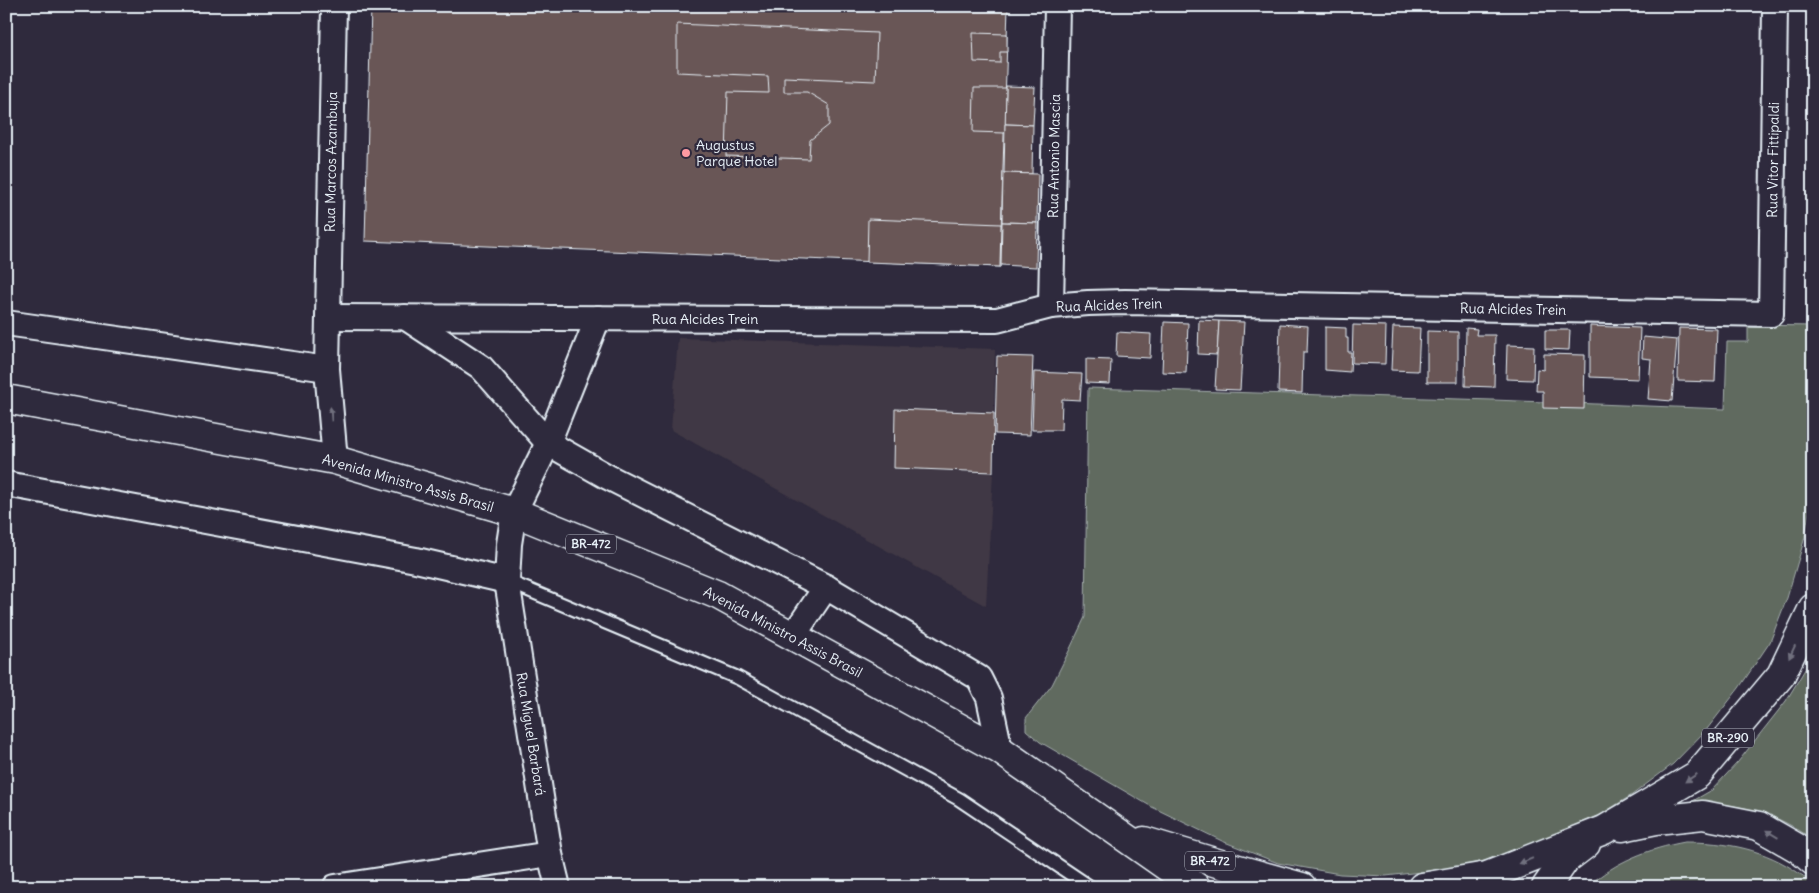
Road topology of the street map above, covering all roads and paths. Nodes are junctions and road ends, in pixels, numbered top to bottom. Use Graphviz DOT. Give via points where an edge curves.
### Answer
graph roads {
  1 [pos="334,6"];
  2 [pos="1057,6"];
  3 [pos="1775,6"];
  4 [pos="1050,306"];
  5 [pos="1771,314"];
  6 [pos="328,317"];
  7 [pos="404,317"];
  8 [pos="598,318"];
  9 [pos="6,323"];
  10 [pos="327,369"];
  11 [pos="6,399"];
  12 [pos="548,443"];
  13 [pos="335,460"];
  14 [pos="6,484"];
  15 [pos="514,512"];
  16 [pos="507,581"];
  17 [pos="826,587"];
  18 [pos="1813,608"];
  19 [pos="793,636"];
  20 [pos="1000,750"];
  21 [pos="1604,830"];
  22 [pos="1119,833"];
  23 [pos="550,854"];
  24 [pos="1813,861"];
  25 [pos="335,887"];
  26 [pos="558,887"];
  27 [pos="1090,887"];
  28 [pos="1196,887"];
  29 [pos="1302,887"];
  30 [pos="1422,887"];
  31 [pos="1546,887"];
  1 -- 6 [label="street, Rua Marcos Azambuja"];
  2 -- 4 [label="street, Rua Antonio Mascia"];
  3 -- 5 [label="street, Rua Vitor Fittipaldi"];
  4 -- 5 [label="street, Rua Alcides Trein" via="1125,302"];
  4 -- 8 [label="street, Rua Alcides Trein" via="997,320"];
  6 -- 7 [label="street, Rua Alcides Trein"];
  6 -- 10 [label="street, Rua Marcos Azambuja"];
  7 -- 8 [label="street, Rua Alcides Trein"];
  7 -- 12 [label="street" via="481,367"];
  8 -- 12 [label="street, Rua Miguel Barbará"];
  9 -- 10 [label="street"];
  13 -- 10 [label="street, Rua Marcos Azambuja, one-way"];
  11 -- 13 [label="highway, Avenida Ministro Assis Brasil / BR-472"];
  12 -- 15 [label="street, Rua Miguel Barbará"];
  12 -- 17 [label="street" via="608,477"];
  13 -- 15 [label="highway, Avenida Ministro Assis Brasil / BR-472"];
  14 -- 16 [label="street" via="416,560"];
  15 -- 16 [label="street, Rua Miguel Barbará"];
  15 -- 19 [label="highway, Avenida Ministro Assis Brasil / BR-472" via="718,596"];
  16 -- 23 [label="street, Rua Miguel Barbará"];
  16 -- 27 [label="lane" via="738,678 959,799"];
  17 -- 19 [label="street"];
  17 -- 20 [label="street" via="979,678 989,698"];
  18 -- 21 [label="highway, BR-290, one-way" via="1781,675 1697,775"];
  19 -- 20 [label="highway, Avenida Ministro Assis Brasil / BR-472"];
  20 -- 22 [label="highway, Avenida Ministro Assis Brasil / BR-472"];
  24 -- 21 [label="highway, one-way" via="1759,826 1703,815"];
  21 -- 30 [label="highway, one-way" via="1487,876"];
  21 -- 31 [label="highway, BR-290" via="1565,860"];
  22 -- 28 [label="highway, Avenida Ministro Assis Brasil / BR-472"];
  22 -- 29 [label="highway, BR-472"];
  23 -- 25 [label="street"];
  23 -- 26 [label="street, Rua Miguel Barbará"];
}
